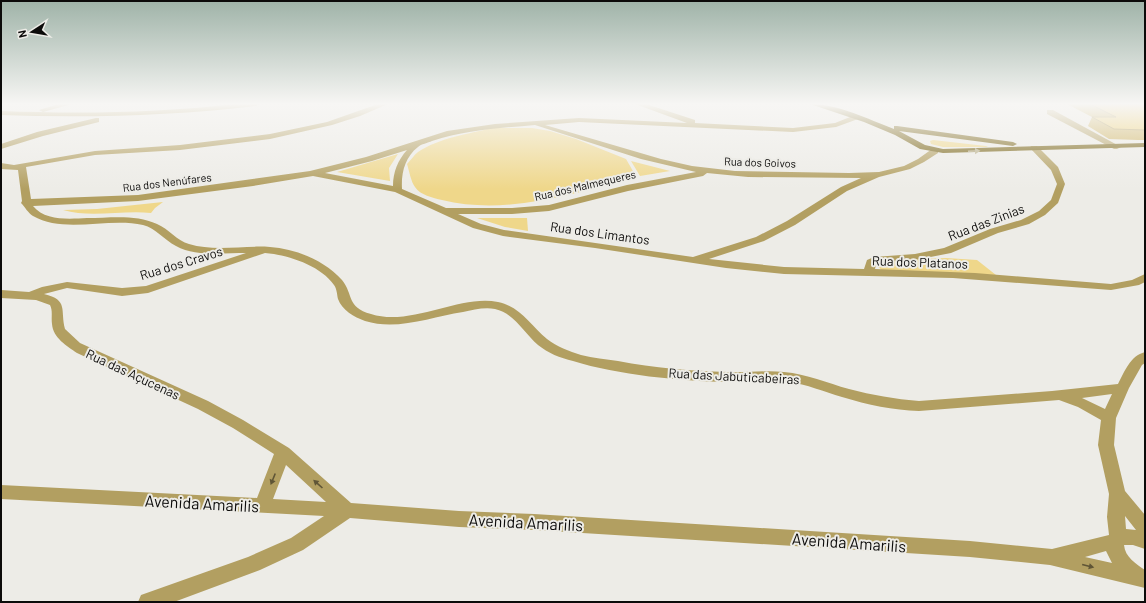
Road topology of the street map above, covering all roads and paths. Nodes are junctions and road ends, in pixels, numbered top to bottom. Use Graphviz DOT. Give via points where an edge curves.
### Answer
graph roads {
  1 [pos="47,132"];
  2 [pos="289,132"];
  3 [pos="454,132"];
  4 [pos="563,132"];
  5 [pos="579,132"];
  6 [pos="897,132"];
  7 [pos="921,132"];
  8 [pos="1089,132"];
  9 [pos="925,133"];
  10 [pos="583,138"];
  11 [pos="17,141"];
  12 [pos="914,141"];
  13 [pos="1,143"];
  14 [pos="416,143"];
  15 [pos="1145,145"];
  16 [pos="1010,147"];
  17 [pos="1117,147"];
  18 [pos="1,148"];
  19 [pos="1034,148"];
  20 [pos="935,151"];
  21 [pos="1,166"];
  22 [pos="15,167"];
  23 [pos="710,171"];
  24 [pos="310,174"];
  25 [pos="877,175"];
  26 [pos="398,190"];
  27 [pos="26,203"];
  28 [pos="441,210"];
  29 [pos="268,249"];
  30 [pos="694,260"];
  31 [pos="869,274"];
  32 [pos="1145,277"];
  33 [pos="1,294"];
  34 [pos="30,296"];
  35 [pos="1145,356"];
  36 [pos="1122,388"];
  37 [pos="1052,396"];
  38 [pos="1109,418"];
  39 [pos="283,452"];
  40 [pos="1,492"];
  41 [pos="1118,494"];
  42 [pos="262,506"];
  43 [pos="347,510"];
  44 [pos="1145,528"];
  45 [pos="1117,540"];
  46 [pos="1145,541"];
  47 [pos="1050,557"];
  48 [pos="1145,579"];
  49 [pos="148,602"];
  1 -- 11 [label="street"];
  2 -- 22 [label="street" via="189,146 88,154"];
  3 -- 14 [label="street"];
  4 -- 10 [label="street, Rua dos Goivos"];
  5 -- 10 [label="street"];
  6 -- 12 [label="main road"];
  7 -- 9 [label="main road"];
  8 -- 17 [label="street"];
  9 -- 12 [label="main road" via="916,136"];
  9 -- 16 [label="main road"];
  10 -- 23 [label="street, Rua dos Goivos" via="636,156 675,166"];
  11 -- 13 [label="street"];
  11 -- 18 [label="street"];
  12 -- 20 [label="main road"];
  14 -- 24 [label="street" via="369,159"];
  14 -- 26 [label="street" via="402,159 398,168"];
  15 -- 17 [label="main road"];
  16 -- 19 [label="main road"];
  20 -- 16 [label="main road, one-way"];
  17 -- 19 [label="main road"];
  19 -- 31 [label="street, Rua das Zinias" via="1055,169 1062,184 1055,201 1042,214 947,251 872,261 869,265"];
  20 -- 25 [label="street, Rua dos Goivos" via="905,169"];
  21 -- 22 [label="street"];
  22 -- 27 [label="street" via="22,168 23,171"];
  23 -- 25 [label="street, Rua dos Goivos" via="778,175"];
  23 -- 28 [label="street, Rua dos Malmequeres" via="537,209 512,212"];
  24 -- 26 [label="street, Rua dos Limantos" via="364,181"];
  24 -- 27 [label="street, Rua dos Nenúfares" via="138,198"];
  25 -- 30 [label="street, Rua dos Limantos" via="844,189 791,223 760,239"];
  26 -- 28 [label="street, Rua dos Limantos"];
  27 -- 29 [label="street, Rua das Jabuticabeiras" via="34,213 57,220 135,221 148,224 187,247"];
  28 -- 30 [label="street, Rua dos Limantos" via="477,226 504,233"];
  29 -- 34 [label="street, Rua dos Cravos" via="148,289 122,292 67,285 46,289"];
  29 -- 37 [label="street, Rua das Jabuticabeiras" via="301,257 316,266 336,280 342,288 344,300 350,306 369,317 395,319 470,307 498,306 512,312 547,346 583,360 703,377 787,376 899,406"];
  30 -- 31 [label="street, Rua dos Platanos" via="792,271"];
  31 -- 32 [label="street, Rua dos Platanos" via="930,274 1111,287 1135,283"];
  33 -- 34 [label="street, Rua das Açucenas"];
  34 -- 39 [label="street, Rua das Açucenas" via="54,302 58,310 57,322 64,338 82,350 203,405"];
  35 -- 36 [label="street" via="1138,362"];
  36 -- 37 [label="street, Rua das Jabuticabeiras"];
  36 -- 38 [label="street"];
  37 -- 38 [label="street, Rua das Jabuticabeiras" via="1077,401"];
  38 -- 41 [label="street" via="1106,445"];
  39 -- 42 [label="street, one-way"];
  43 -- 39 [label="street, Rua das Açucenas, one-way"];
  40 -- 42 [label="street, Avenida Amarilis"];
  41 -- 44 [label="street"];
  41 -- 45 [label="street"];
  42 -- 43 [label="street, Avenida Amarilis"];
  43 -- 47 [label="street, Avenida Amarilis" via="970,549"];
  43 -- 49 [label="street" via="291,546 253,564"];
  45 -- 46 [label="street, Avenida Amarilis" via="1133,537"];
  45 -- 47 [label="street, Avenida Amarilis"];
  45 -- 48 [label="street" via="1114,547 1121,562"];
  47 -- 48 [label="street, Avenida Amarilis, one-way"];
}
